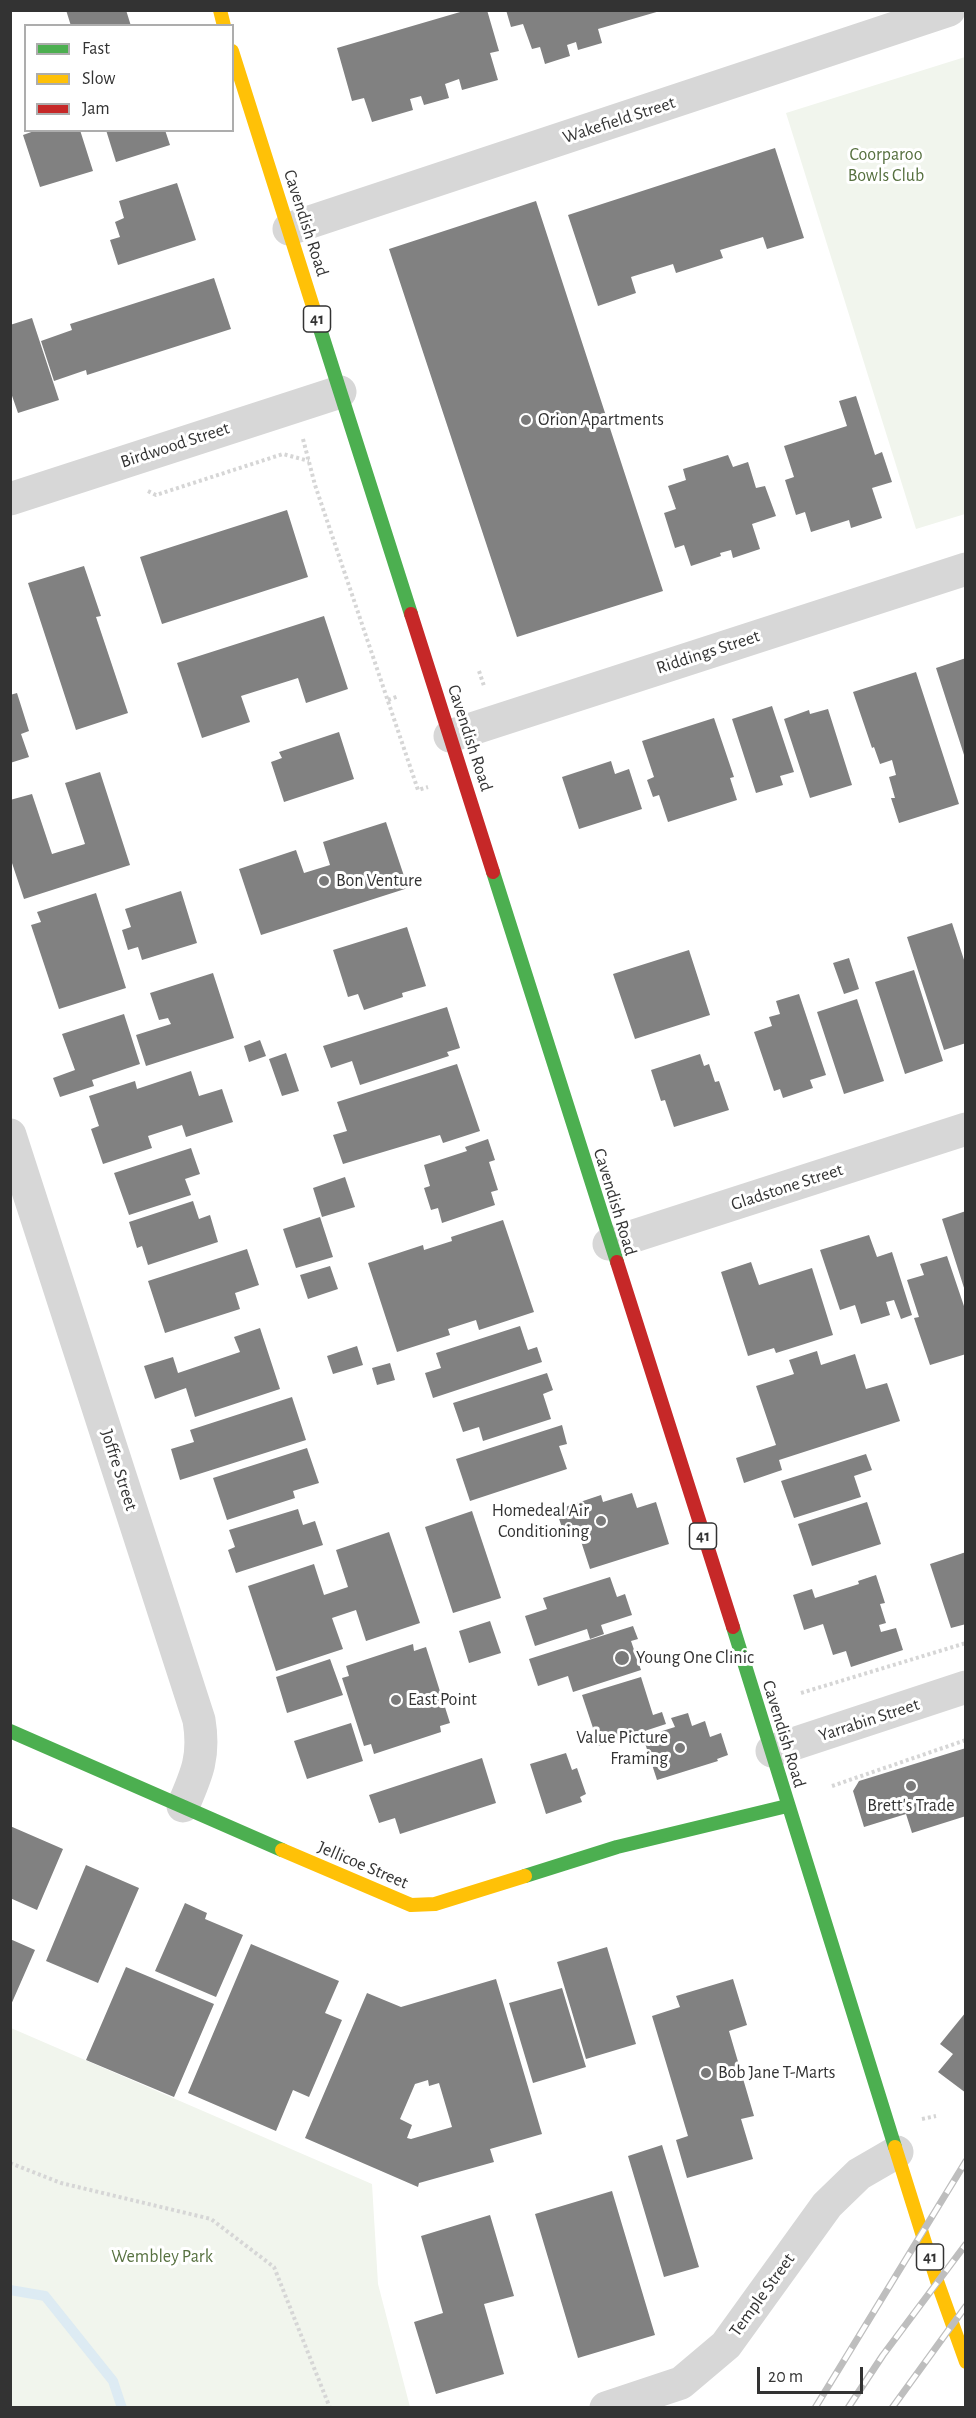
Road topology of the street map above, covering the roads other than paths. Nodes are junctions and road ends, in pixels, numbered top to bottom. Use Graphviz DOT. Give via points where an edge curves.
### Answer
graph roads {
  1 [pos="949,10"];
  2 [pos="234,57"];
  3 [pos="289,229"];
  4 [pos="340,392"];
  5 [pos="10,499"];
  6 [pos="966,569"];
  7 [pos="450,736"];
  8 [pos="966,1129"];
  9 [pos="10,1134"];
  10 [pos="609,1244"];
  11 [pos="966,1687"];
  12 [pos="10,1731"];
  13 [pos="772,1751"];
  14 [pos="183,1806"];
  15 [pos="787,1806"];
  16 [pos="897,2152"];
  17 [pos="966,2362"];
  18 [pos="606,2408"];
  1 -- 3 [label="street, Wakefield Street"];
  2 -- 3 [label="main road, Cavendish Road / 41"];
  3 -- 4 [label="main road, Cavendish Road / 41"];
  4 -- 5 [label="street, Birdwood Street"];
  4 -- 7 [label="main road, Cavendish Road / 41"];
  6 -- 7 [label="street, Riddings Street"];
  7 -- 10 [label="main road, Cavendish Road / 41"];
  8 -- 10 [label="street, Gladstone Street"];
  9 -- 14 [label="street, Joffre Street" via="199,1720 203,1742 200,1765"];
  10 -- 13 [label="main road, Cavendish Road / 41"];
  11 -- 13 [label="street, Yarrabin Street"];
  12 -- 14 [label="main road, Jellicoe Street"];
  13 -- 15 [label="main road, Cavendish Road / 41"];
  14 -- 15 [label="main road, Jellicoe Street" via="401,1902 422,1905 617,1847"];
  15 -- 16 [label="main road, Cavendish Road / 41"];
  16 -- 17 [label="main road, Cavendish Road / 41"];
  16 -- 18 [label="street, Temple Street" via="859,2174 827,2205 726,2345 681,2383"];
}
